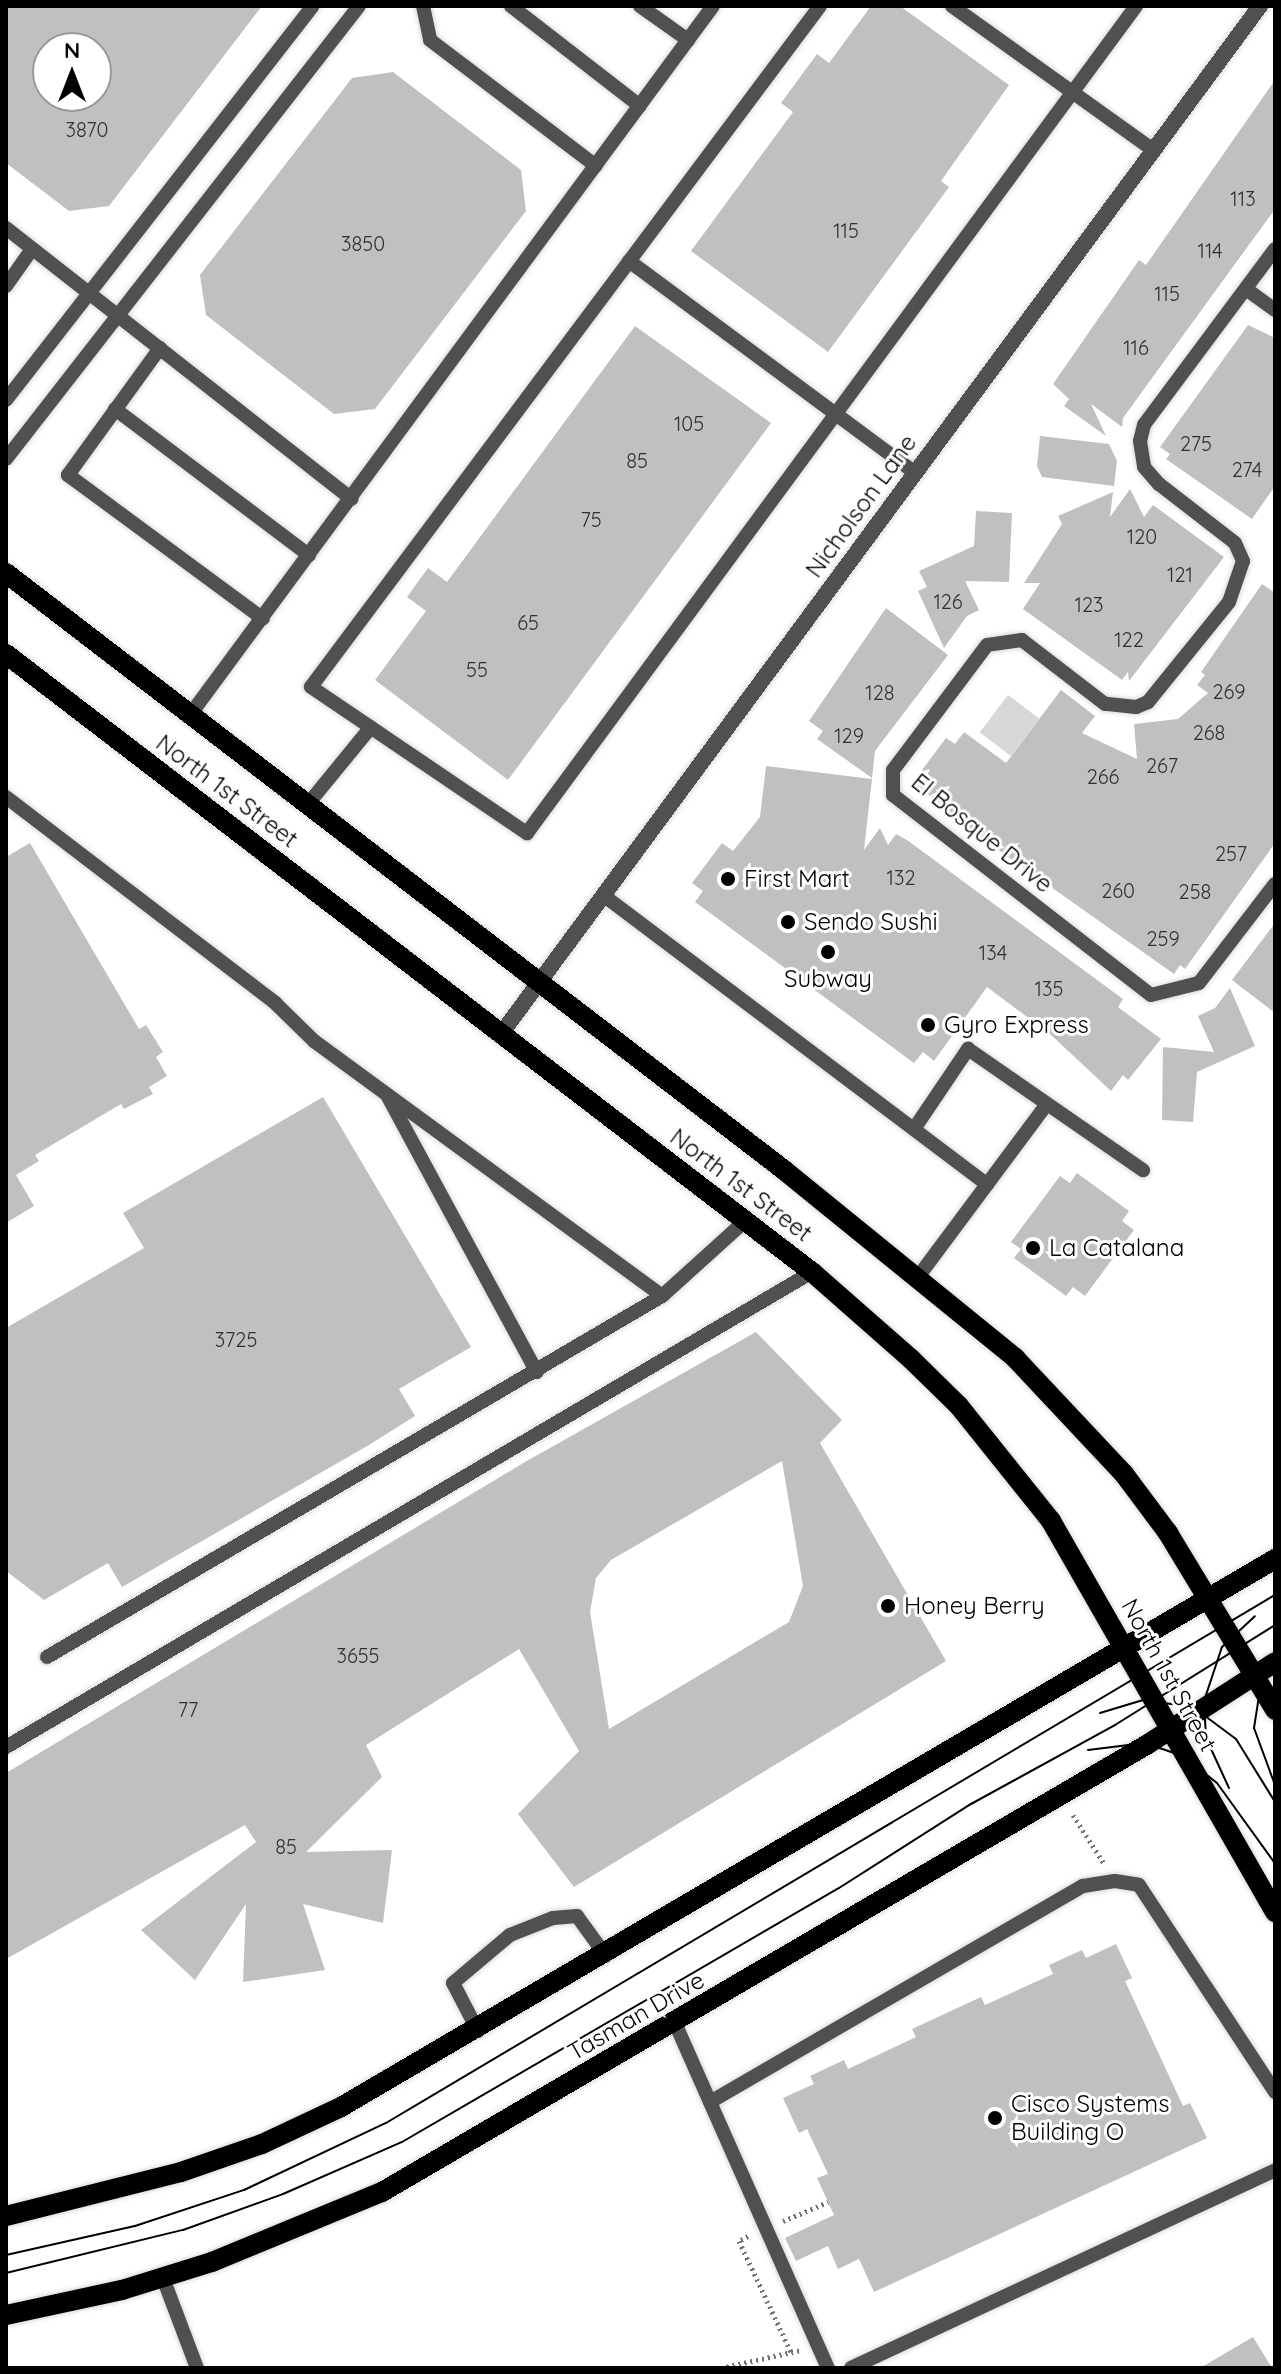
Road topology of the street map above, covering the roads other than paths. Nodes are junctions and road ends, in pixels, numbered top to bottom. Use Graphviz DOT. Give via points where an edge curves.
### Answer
graph roads {
  1 [pos="313,6"];
  2 [pos="359,6"];
  3 [pos="423,6"];
  4 [pos="511,6"];
  5 [pos="640,6"];
  6 [pos="713,6"];
  7 [pos="820,6"];
  8 [pos="952,6"];
  9 [pos="1136,6"];
  10 [pos="1260,6"];
  11 [pos="688,40"];
  12 [pos="1073,92"];
  13 [pos="640,106"];
  14 [pos="1153,150"];
  15 [pos="596,166"];
  16 [pos="6,228"];
  17 [pos="32,249"];
  18 [pos="1275,249"];
  19 [pos="629,261"];
  20 [pos="6,286"];
  21 [pos="1246,289"];
  22 [pos="89,293"];
  23 [pos="1275,310"];
  24 [pos="117,316"];
  25 [pos="160,348"];
  26 [pos="6,400"];
  27 [pos="115,409"];
  28 [pos="835,414"];
  29 [pos="6,459"];
  30 [pos="915,473"];
  31 [pos="351,499"];
  32 [pos="309,555"];
  33 [pos="6,573"];
  34 [pos="263,619"];
  35 [pos="6,654"];
  36 [pos="190,715"];
  37 [pos="371,727"];
  38 [pos="6,797"];
  39 [pos="308,804"];
  40 [pos="1275,884"];
  41 [pos="603,895"];
  42 [pos="538,982"];
  43 [pos="501,1034"];
  44 [pos="385,1091"];
  45 [pos="1046,1105"];
  46 [pos="914,1129"];
  47 [pos="1143,1170"];
  48 [pos="987,1184"];
  49 [pos="745,1221"];
  50 [pos="812,1272"];
  51 [pos="918,1277"];
  52 [pos="662,1296"];
  53 [pos="537,1372"];
  54 [pos="1275,1559"];
  55 [pos="1210,1598"];
  56 [pos="1122,1647"];
  57 [pos="47,1657"];
  58 [pos="1275,1662"];
  59 [pos="1255,1675"];
  60 [pos="1275,1710"];
  61 [pos="1168,1729"];
  62 [pos="6,1747"];
  63 [pos="1275,1912"];
  64 [pos="606,1956"];
  65 [pos="675,2023"];
  66 [pos="478,2031"];
  67 [pos="1275,2092"];
  68 [pos="710,2102"];
  69 [pos="1275,2170"];
  70 [pos="6,2216"];
  71 [pos="163,2278"];
  72 [pos="6,2315"];
  73 [pos="196,2368"];
  74 [pos="828,2368"];
  75 [pos="851,2368"];
  1 -- 22 [label="lane"];
  2 -- 24 [label="lane"];
  3 -- 15 [label="lane" via="430,40"];
  4 -- 13 [label="lane"];
  5 -- 11 [label="lane"];
  6 -- 11 [label="lane"];
  7 -- 19 [label="lane"];
  8 -- 12 [label="lane"];
  9 -- 12 [label="lane"];
  10 -- 14 [label="street, Nicholson Lane"];
  11 -- 13 [label="lane"];
  12 -- 14 [label="lane"];
  12 -- 28 [label="lane"];
  13 -- 15 [label="lane"];
  14 -- 30 [label="street, Nicholson Lane"];
  15 -- 31 [label="lane"];
  16 -- 17 [label="lane"];
  17 -- 20 [label="lane"];
  17 -- 22 [label="lane"];
  18 -- 21 [label="lane, El Bosque Drive"];
  19 -- 28 [label="lane"];
  19 -- 37 [label="lane" via="311,687"];
  21 -- 23 [label="lane"];
  21 -- 40 [label="lane, El Bosque Drive" via="1144,425 1140,441 1144,467 1159,484 1235,543 1243,561 1229,602 1148,702 1136,707 1105,704 1022,640 987,645 893,770 893,795 1151,995 1199,983"];
  22 -- 24 [label="lane"];
  22 -- 26 [label="lane"];
  24 -- 25 [label="lane"];
  24 -- 29 [label="lane"];
  25 -- 27 [label="lane"];
  25 -- 31 [label="lane"];
  27 -- 32 [label="lane"];
  27 -- 34 [label="lane" via="68,475"];
  28 -- 30 [label="lane"];
  28 -- 37 [label="lane" via="527,833"];
  30 -- 41 [label="street, Nicholson Lane"];
  31 -- 32 [label="lane"];
  32 -- 34 [label="lane"];
  33 -- 36 [label="main road, North 1st Street"];
  34 -- 36 [label="lane"];
  35 -- 43 [label="main road, North 1st Street"];
  36 -- 39 [label="main road, North 1st Street"];
  37 -- 39 [label="lane"];
  38 -- 44 [label="lane"];
  39 -- 42 [label="main road, North 1st Street"];
  41 -- 42 [label="street, Nicholson Lane"];
  41 -- 46 [label="lane"];
  42 -- 43 [label="street, Nicholson Lane"];
  42 -- 51 [label="main road, North 1st Street"];
  43 -- 49 [label="main road, North 1st Street"];
  44 -- 52 [label="lane"];
  44 -- 53 [label="lane"];
  45 -- 46 [label="lane" via="968,1049"];
  45 -- 47 [label="lane"];
  45 -- 48 [label="lane"];
  46 -- 48 [label="lane"];
  48 -- 51 [label="lane"];
  49 -- 50 [label="main road, North 1st Street"];
  49 -- 52 [label="lane"];
  50 -- 56 [label="main road, North 1st Street" via="911,1359 999,1453 1051,1521"];
  50 -- 62 [label="lane"];
  51 -- 55 [label="main road, North 1st Street" via="1015,1358 1073,1417 1168,1533"];
  52 -- 53 [label="lane"];
  53 -- 57 [label="lane"];
  54 -- 55 [label="main road"];
  55 -- 56 [label="main road"];
  55 -- 59 [label="main road, North 1st Street"];
  56 -- 61 [label="main road, North 1st Street"];
  56 -- 64 [label="main road"];
  58 -- 59 [label="main road, Tasman Drive"];
  59 -- 60 [label="main road, North 1st Street"];
  59 -- 61 [label="main road, Tasman Drive"];
  61 -- 63 [label="main road, North 1st Street"];
  61 -- 65 [label="main road, Tasman Drive"];
  64 -- 66 [label="main road"];
  64 -- 66 [label="lane" via="577,1916 553,1918 510,1935 453,1983"];
  65 -- 68 [label="lane"];
  65 -- 71 [label="main road, Tasman Drive" via="382,2192 299,2229"];
  66 -- 70 [label="main road" via="262,2144 97,2197"];
  67 -- 68 [label="lane" via="1139,1885 1115,1881 1083,1886"];
  68 -- 74 [label="lane"];
  69 -- 75 [label="lane"];
  71 -- 72 [label="main road, Tasman Drive"];
  71 -- 73 [label="lane"];
}
